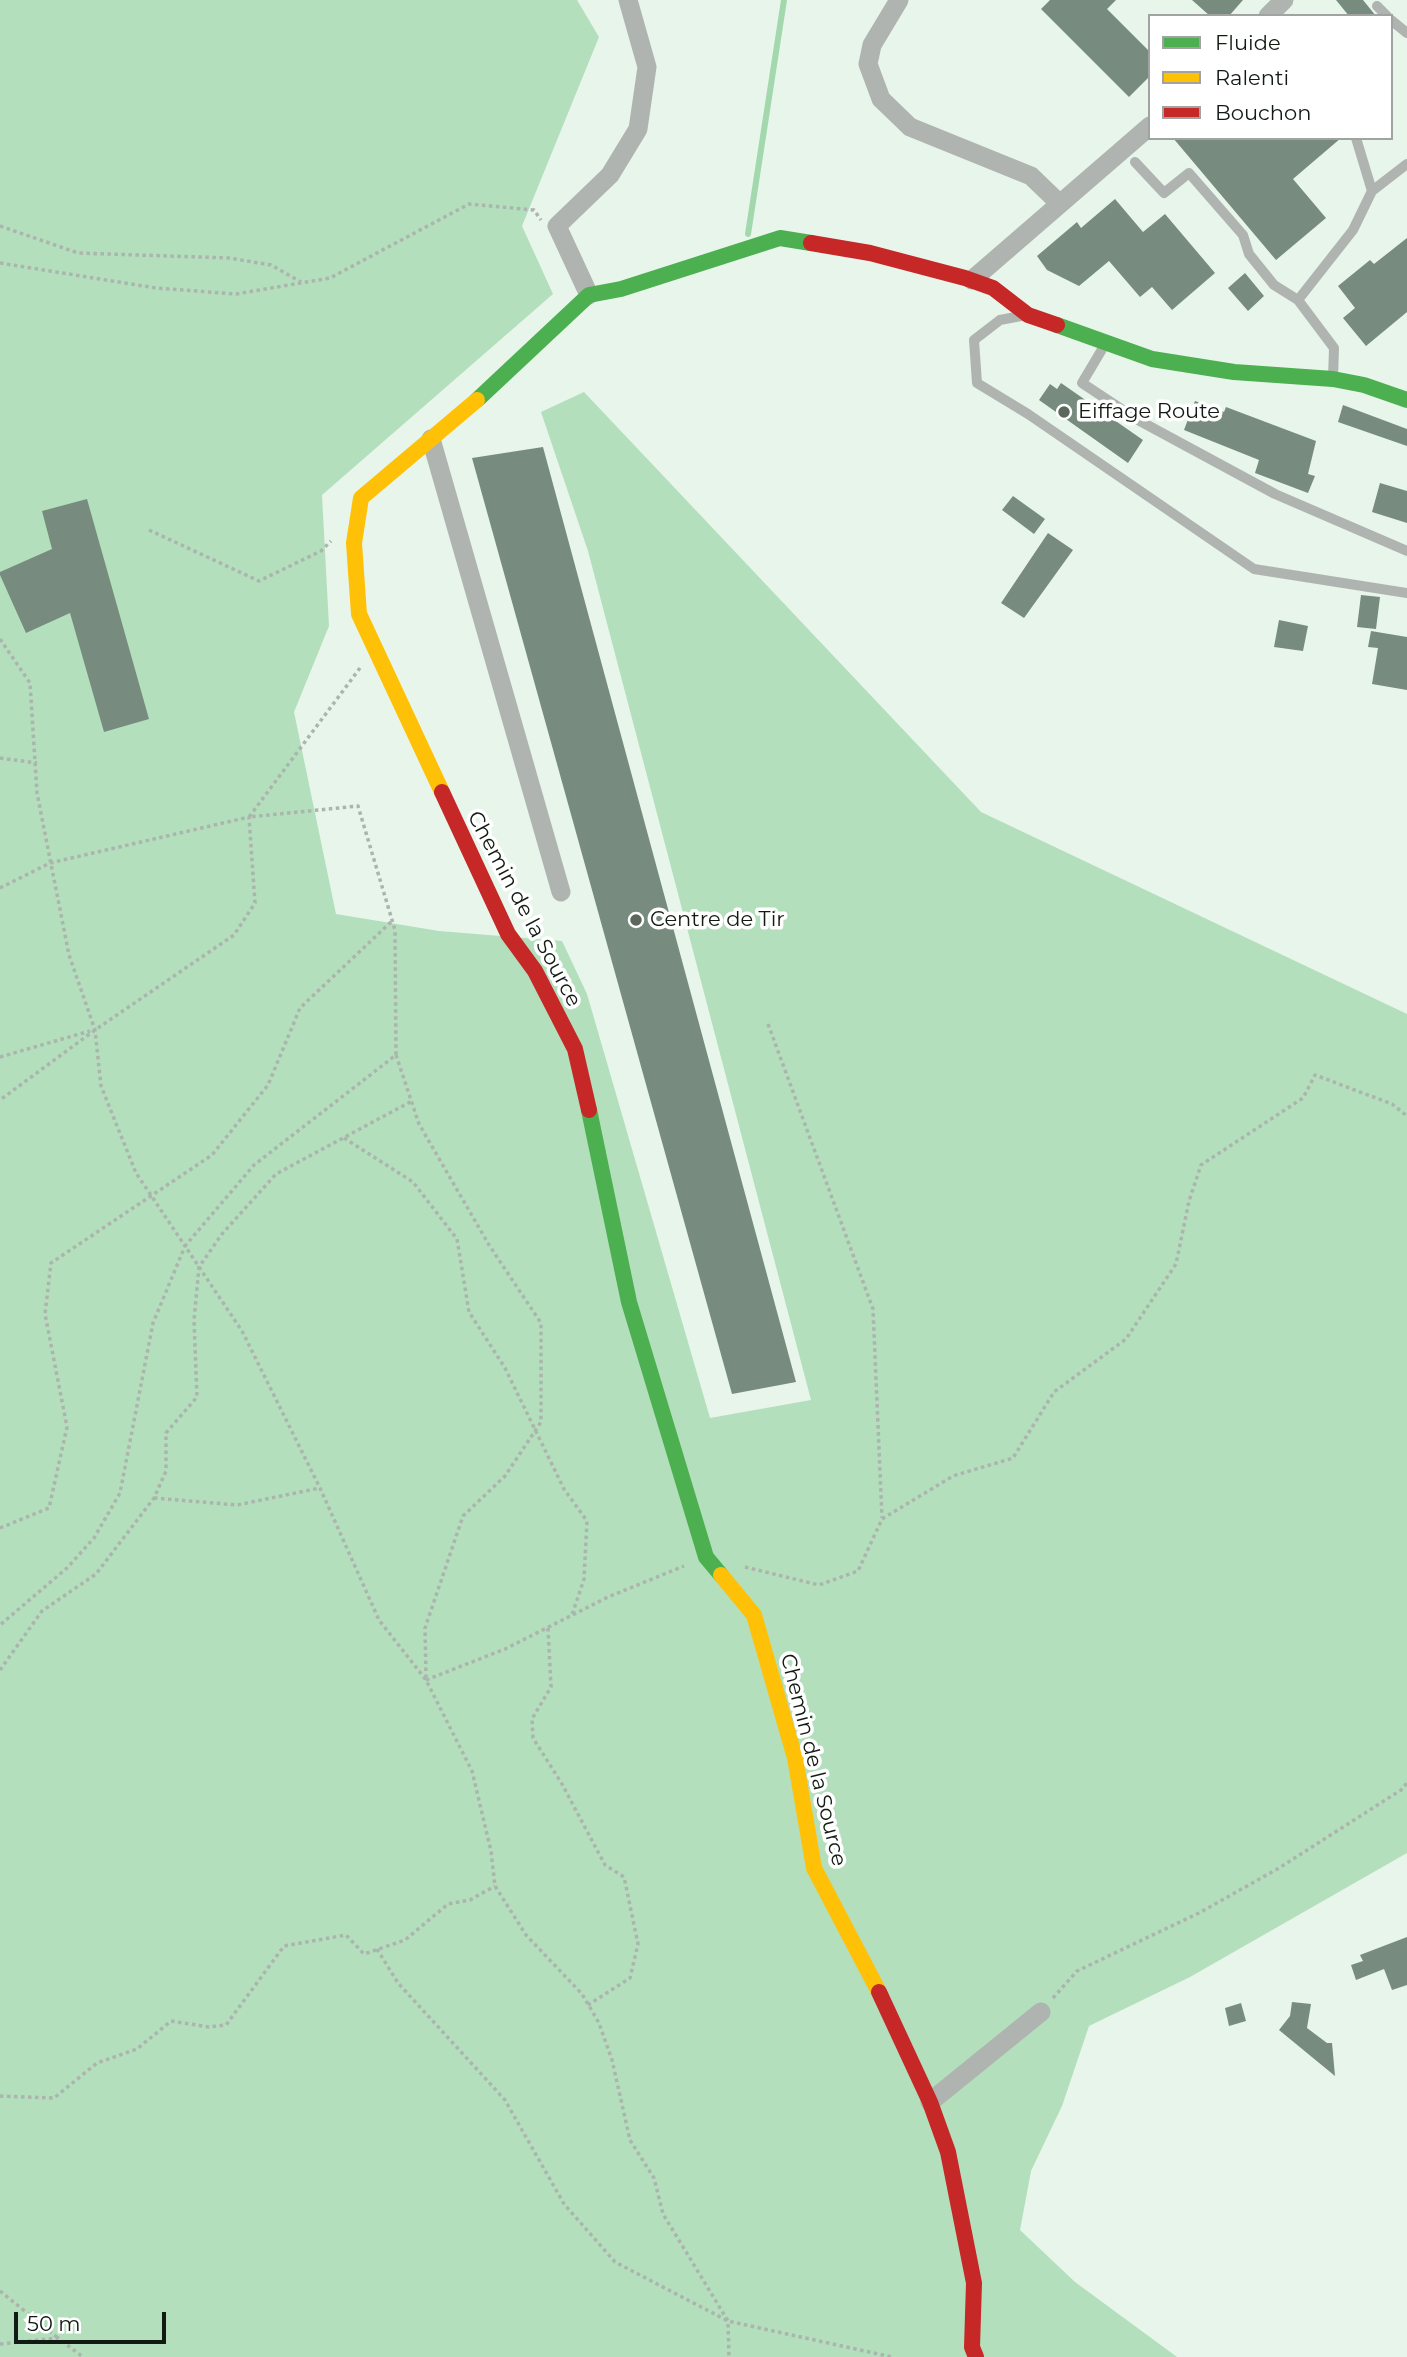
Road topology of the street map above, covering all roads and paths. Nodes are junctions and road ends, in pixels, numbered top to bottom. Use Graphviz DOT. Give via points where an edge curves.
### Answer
graph roads {
  1 [pos="628,0"];
  2 [pos="899,0"];
  3 [pos="1284,0"];
  4 [pos="1377,6"];
  5 [pos="1270,14"];
  6 [pos="1385,14"];
  7 [pos="1393,22"];
  8 [pos="1407,33"];
  9 [pos="1148,128"];
  10 [pos="1357,140"];
  11 [pos="1135,162"];
  12 [pos="1407,164"];
  13 [pos="1372,191"];
  14 [pos="1059,203"];
  15 [pos="541,221"];
  16 [pos="0,226"];
  17 [pos="0,263"];
  18 [pos="972,280"];
  19 [pos="303,283"];
  20 [pos="589,295"];
  21 [pos="1298,300"];
  22 [pos="1028,315"];
  23 [pos="1106,343"];
  24 [pos="1333,379"];
  25 [pos="1407,400"];
  26 [pos="431,439"];
  27 [pos="359,512"];
  28 [pos="149,530"];
  29 [pos="1407,551"];
  30 [pos="1407,593"];
  31 [pos="0,639"];
  32 [pos="375,648"];
  33 [pos="0,758"];
  34 [pos="37,763"];
  35 [pos="249,817"];
  36 [pos="50,863"];
  37 [pos="0,888"];
  38 [pos="561,892"];
  39 [pos="392,921"];
  40 [pos="768,1024"];
  41 [pos="95,1030"];
  42 [pos="396,1055"];
  43 [pos="0,1057"];
  44 [pos="0,1100"];
  45 [pos="412,1101"];
  46 [pos="1407,1115"];
  47 [pos="344,1138"];
  48 [pos="151,1195"];
  49 [pos="185,1247"];
  50 [pos="199,1267"];
  51 [pos="534,1433"];
  52 [pos="320,1488"];
  53 [pos="154,1498"];
  54 [pos="882,1519"];
  55 [pos="0,1528"];
  56 [pos="706,1557"];
  57 [pos="744,1566"];
  58 [pos="571,1616"];
  59 [pos="0,1625"];
  60 [pos="548,1628"];
  61 [pos="0,1670"];
  62 [pos="426,1679"];
  63 [pos="1407,1783"];
  64 [pos="495,1886"];
  65 [pos="377,1949"];
  66 [pos="589,2005"];
  67 [pos="1041,2012"];
  68 [pos="0,2096"];
  69 [pos="930,2102"];
  70 [pos="0,2291"];
  71 [pos="728,2320"];
  72 [pos="58,2338"];
  73 [pos="0,2344"];
  74 [pos="83,2357"];
  75 [pos="729,2357"];
  76 [pos="892,2357"];
  77 [pos="976,2357"];
  1 -- 20 [label="street" via="647,67 638,130 610,175 557,226"];
  2 -- 14 [label="street" via="872,45 869,64 881,99 911,127 1031,176"];
  3 -- 5 [label="street"];
  4 -- 6 [label="lane"];
  7 -- 8 [label="lane"];
  9 -- 14 [label="street"];
  10 -- 13 [label="lane"];
  11 -- 21 [label="lane" via="1164,193 1189,173 1243,235 1249,254 1275,285"];
  12 -- 13 [label="lane"];
  13 -- 21 [label="lane" via="1353,230"];
  14 -- 18 [label="street"];
  15 -- 19 [label="path" via="534,210 469,204 330,278"];
  16 -- 19 [label="path" via="78,254 229,258 271,265"];
  17 -- 19 [label="path" via="156,288 236,294"];
  18 -- 20 [label="street" via="870,253 780,238"];
  18 -- 22 [label="street" via="993,288"];
  20 -- 26 [label="street, Chemin de la Source"];
  21 -- 24 [label="lane" via="1334,348"];
  22 -- 23 [label="street"];
  22 -- 30 [label="lane" via="1000,320 974,340 977,383 1254,569"];
  23 -- 24 [label="street" via="1152,359 1234,372"];
  23 -- 29 [label="lane" via="1082,383 1138,420 1275,494"];
  24 -- 25 [label="street"];
  26 -- 27 [label="street, Chemin de la Source" via="361,498"];
  26 -- 38 [label="street"];
  27 -- 28 [label="path" via="321,551 259,581"];
  27 -- 32 [label="street, Chemin de la Source" via="354,577 359,614"];
  31 -- 34 [label="path" via="30,683"];
  32 -- 35 [label="path"];
  32 -- 56 [label="street, Chemin de la Source" via="508,934 535,971 575,1049 629,1303"];
  33 -- 34 [label="path"];
  34 -- 36 [label="path" via="37,793"];
  35 -- 36 [label="path"];
  35 -- 39 [label="path" via="358,806"];
  35 -- 41 [label="path" via="255,903 234,935"];
  36 -- 37 [label="path"];
  36 -- 41 [label="path" via="69,955"];
  39 -- 42 [label="path"];
  39 -- 48 [label="path" via="300,1008 268,1085 212,1155"];
  40 -- 54 [label="path" via="873,1309"];
  41 -- 43 [label="path"];
  41 -- 44 [label="path"];
  41 -- 48 [label="path" via="100,1086 136,1172"];
  42 -- 45 [label="path"];
  42 -- 49 [label="path" via="254,1165"];
  45 -- 47 [label="path"];
  45 -- 51 [label="path" via="419,1124 489,1245 541,1323 541,1422"];
  46 -- 54 [label="path" via="1392,1104 1315,1075 1303,1098 1201,1165 1177,1264 1126,1339 1054,1392 1013,1458 953,1476"];
  47 -- 50 [label="path" via="275,1174"];
  47 -- 51 [label="path" via="413,1182 457,1239 469,1312 505,1368"];
  48 -- 49 [label="path"];
  48 -- 55 [label="path" via="51,1263 45,1314 67,1427 49,1508"];
  49 -- 50 [label="path"];
  49 -- 59 [label="path" via="153,1323 120,1493 94,1538 67,1568"];
  50 -- 52 [label="path" via="242,1331"];
  50 -- 53 [label="path" via="194,1320 197,1397 166,1433 166,1471"];
  51 -- 58 [label="path" via="587,1521 583,1579"];
  51 -- 62 [label="path" via="505,1476 463,1516 425,1628"];
  52 -- 53 [label="path" via="237,1505"];
  52 -- 62 [label="path" via="379,1620"];
  53 -- 61 [label="path" via="96,1574 42,1611"];
  54 -- 57 [label="path" via="858,1571 819,1585"];
  56 -- 58 [label="path"];
  56 -- 69 [label="street, Chemin de la Source" via="754,1615 795,1758 814,1868 866,1963"];
  58 -- 60 [label="path"];
  60 -- 62 [label="path"];
  60 -- 66 [label="path" via="551,1687 532,1719 533,1738 605,1865 624,1877 638,1944 630,1978"];
  62 -- 64 [label="path" via="472,1771"];
  63 -- 67 [label="path" via="1279,1868 1199,1913 1077,1971"];
  64 -- 65 [label="path" via="448,1904 405,1940"];
  64 -- 66 [label="path" via="526,1935"];
  65 -- 68 [label="path" via="364,1954 346,1935 284,1946 226,2025 209,2028 171,2021 137,2049 97,2063 54,2098"];
  65 -- 71 [label="path" via="398,1983 505,2100 564,2204 615,2262"];
  66 -- 71 [label="path" via="612,2060 630,2140 654,2178 663,2214"];
  67 -- 69 [label="street"];
  69 -- 77 [label="street, Chemin de la Source" via="948,2152 974,2283 972,2347"];
  70 -- 72 [label="path"];
  71 -- 75 [label="path"];
  71 -- 76 [label="path"];
  72 -- 73 [label="path"];
  72 -- 74 [label="path"];
}
